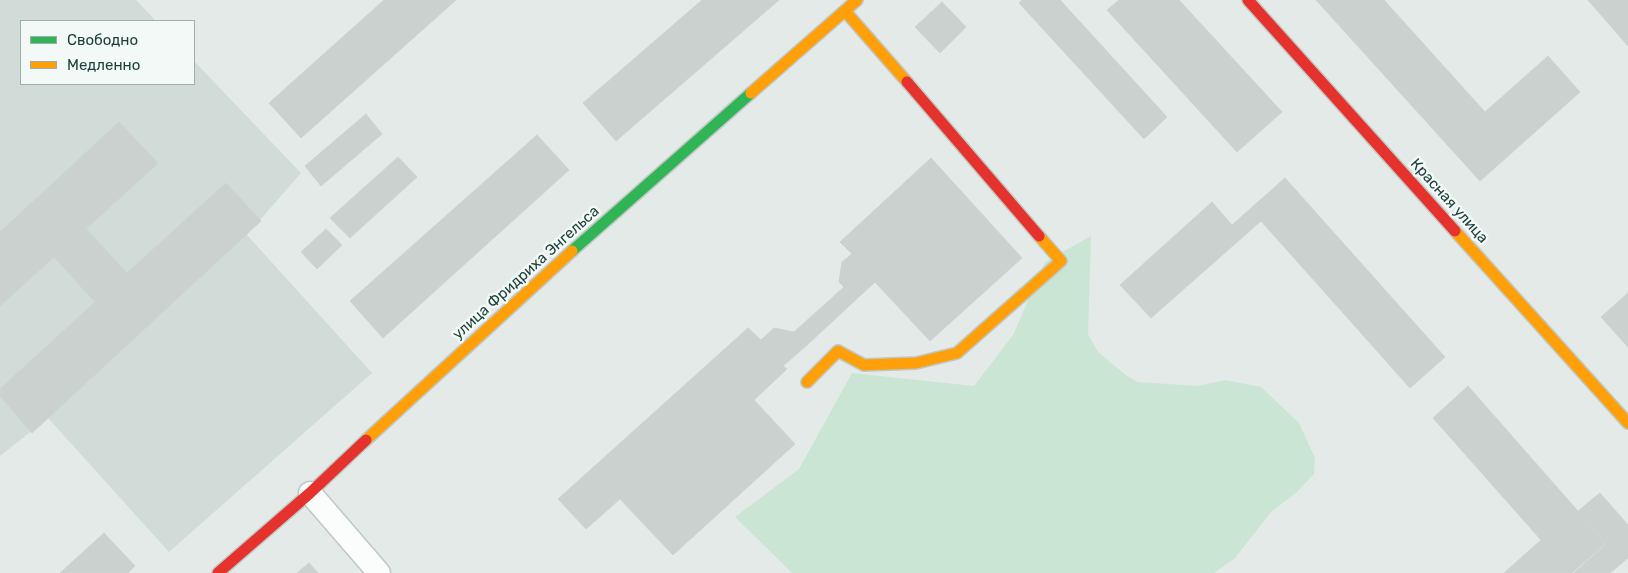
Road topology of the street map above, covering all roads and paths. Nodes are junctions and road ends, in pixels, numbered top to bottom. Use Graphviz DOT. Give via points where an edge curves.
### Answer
graph roads {
  1 [pos="857,0"];
  2 [pos="1248,0"];
  3 [pos="844,11"];
  4 [pos="807,382"];
  5 [pos="1628,423"];
  6 [pos="310,493"];
  7 [pos="218,573"];
  8 [pos="379,573"];
  1 -- 3 [label="street, улица Фридриха Энгельса"];
  2 -- 5 [label="street, Красная улица"];
  3 -- 4 [label="street" via="1061,262 957,353 916,363 864,365 838,351"];
  3 -- 6 [label="street, улица Фридриха Энгельса" via="628,200"];
  6 -- 7 [label="street, улица Фридриха Энгельса"];
  6 -- 8 [label="street"];
}
